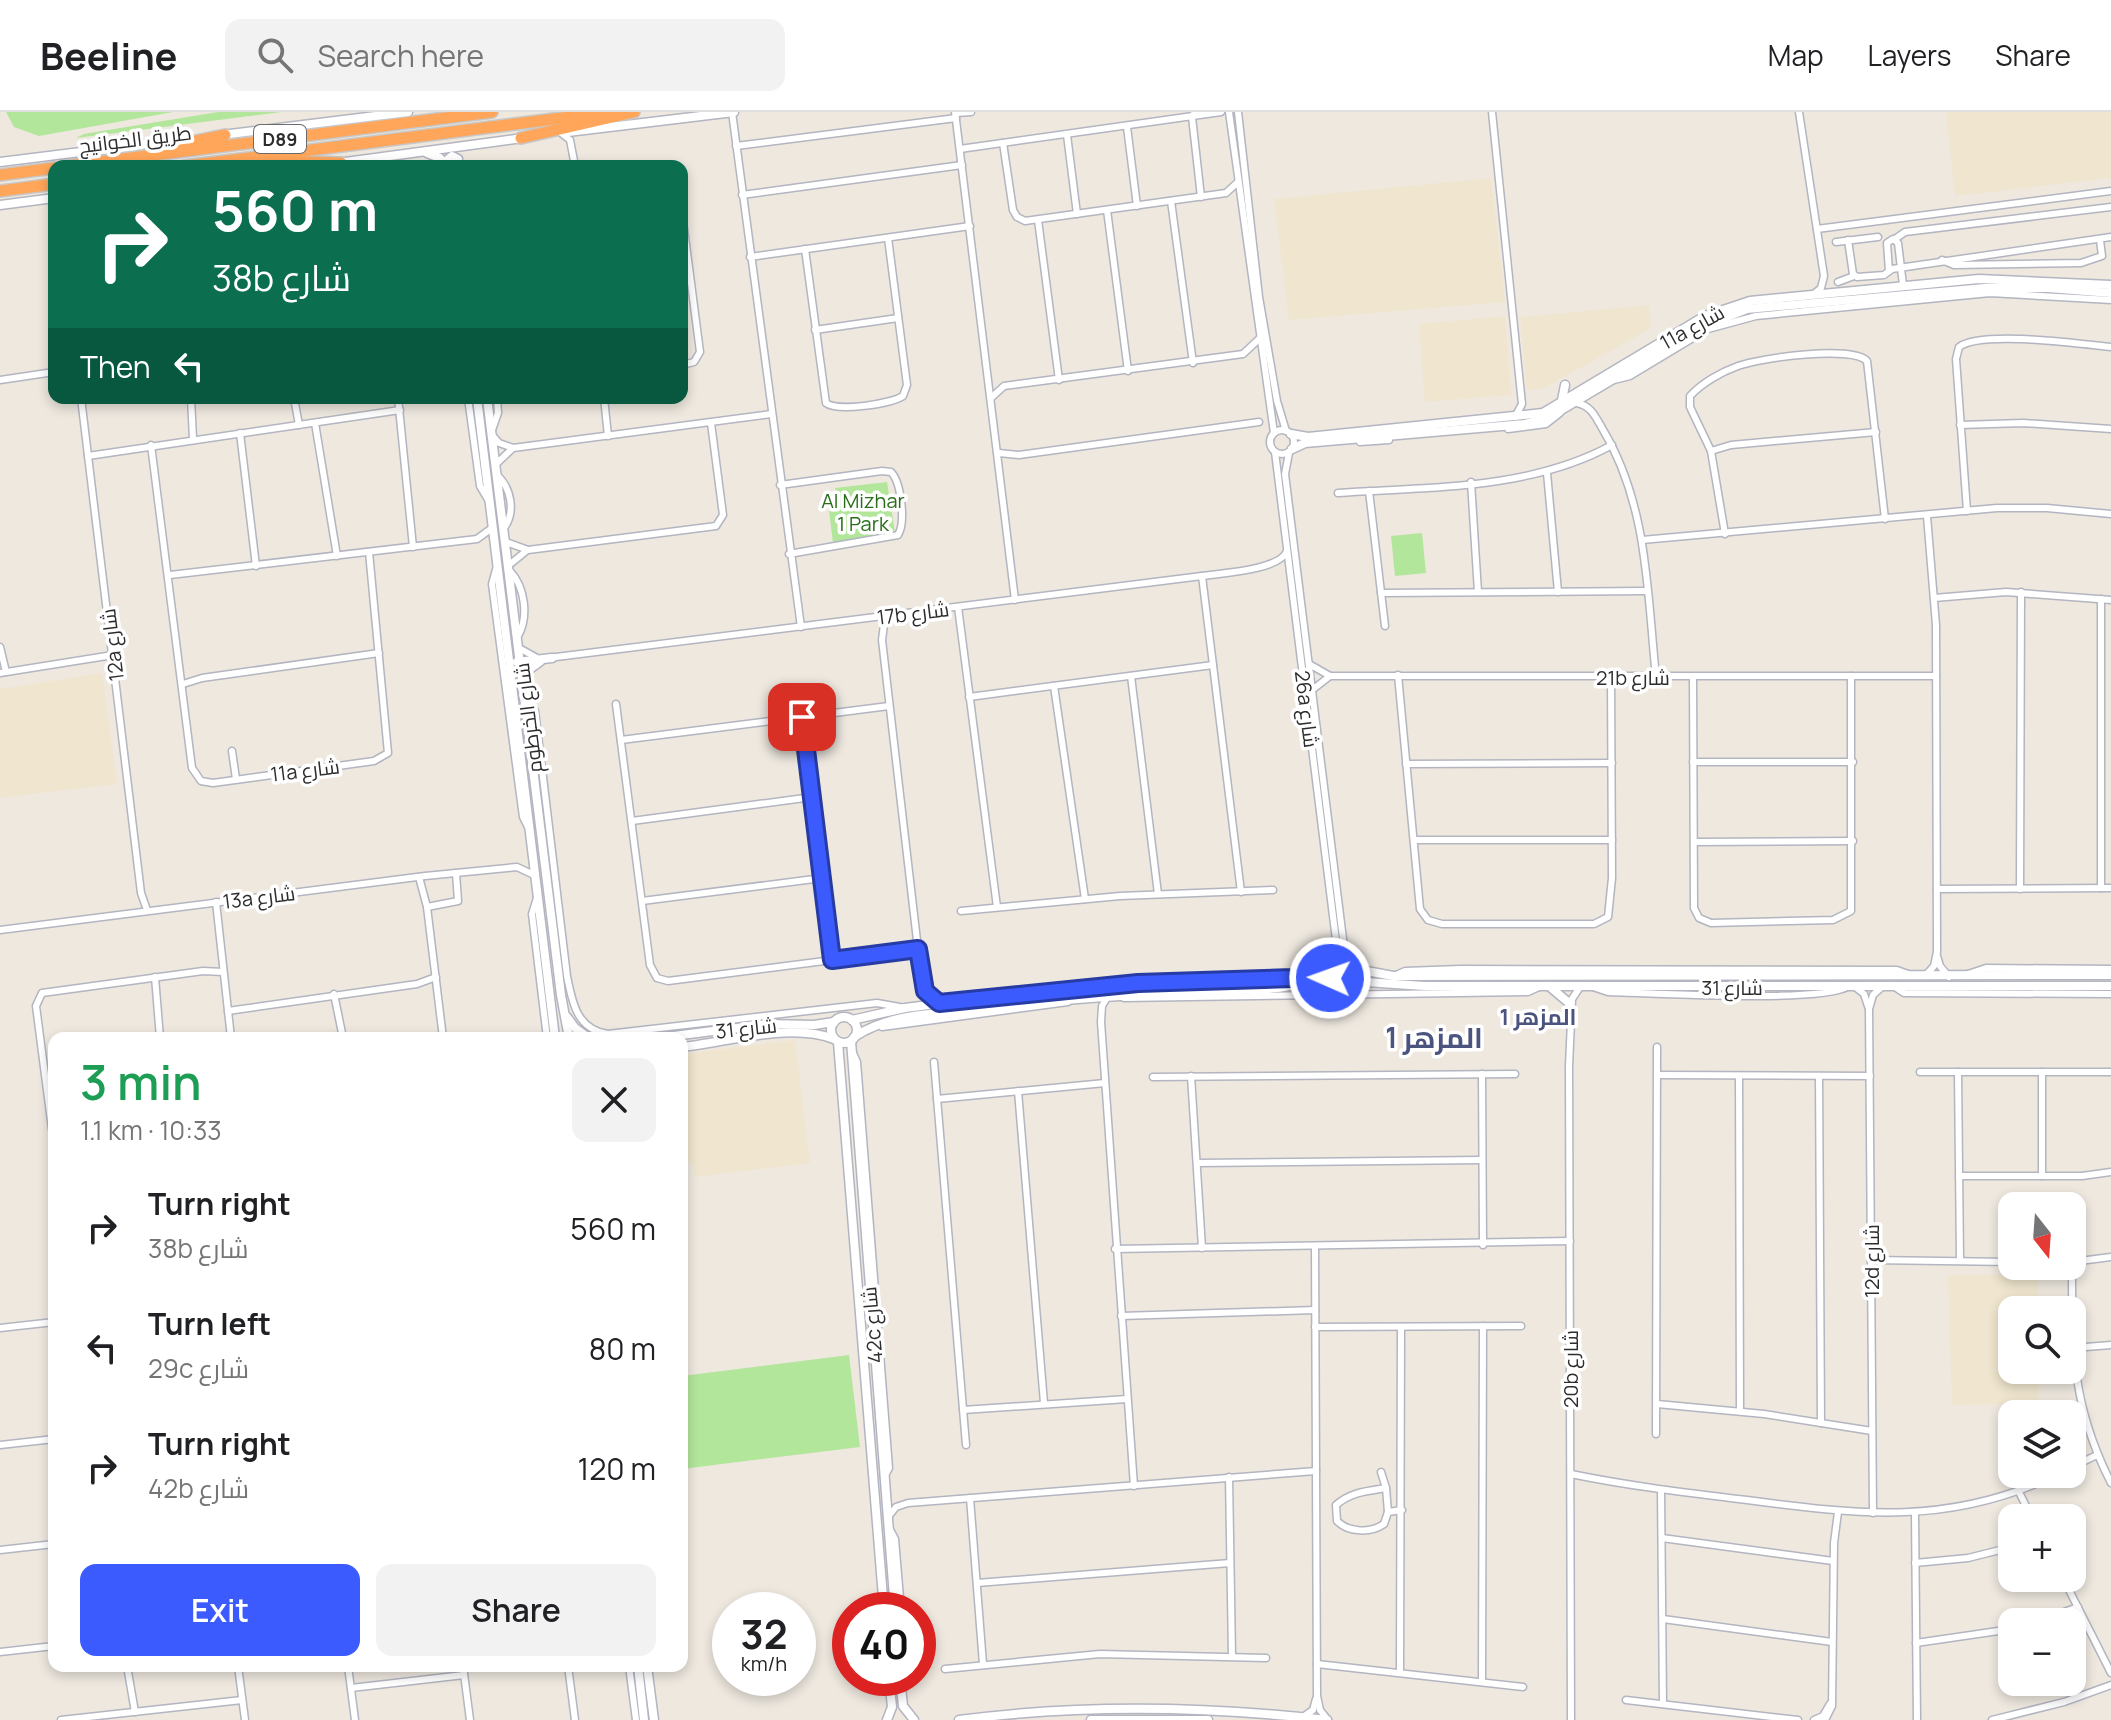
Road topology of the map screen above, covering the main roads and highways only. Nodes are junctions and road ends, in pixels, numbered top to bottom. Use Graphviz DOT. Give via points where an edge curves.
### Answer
graph roads {
  1 [pos="492,112"];
  2 [pos="609,112"];
  3 [pos="634,112"];
  4 [pos="225,135"];
  5 [pos="521,138"];
  6 [pos="250,157"];
  7 [pos="108,160"];
  8 [pos="111,160"];
  9 [pos="228,160"];
  10 [pos="264,160"];
  11 [pos="48,169"];
  12 [pos="0,175"];
  13 [pos="48,185"];
  14 [pos="0,191"];
  1 -- 8 [label="highway, طريق الخوانيج / D89"];
  2 -- 6 [label="highway, طريق الخوانيج / D89"];
  3 -- 5 [label="highway"];
  4 -- 7 [label="highway"];
  6 -- 9 [label="highway, طريق الخوانيج / D89"];
  6 -- 10 [label="highway"];
  11 -- 12 [label="highway, طريق الخوانيج"];
  13 -- 14 [label="highway"];
}
